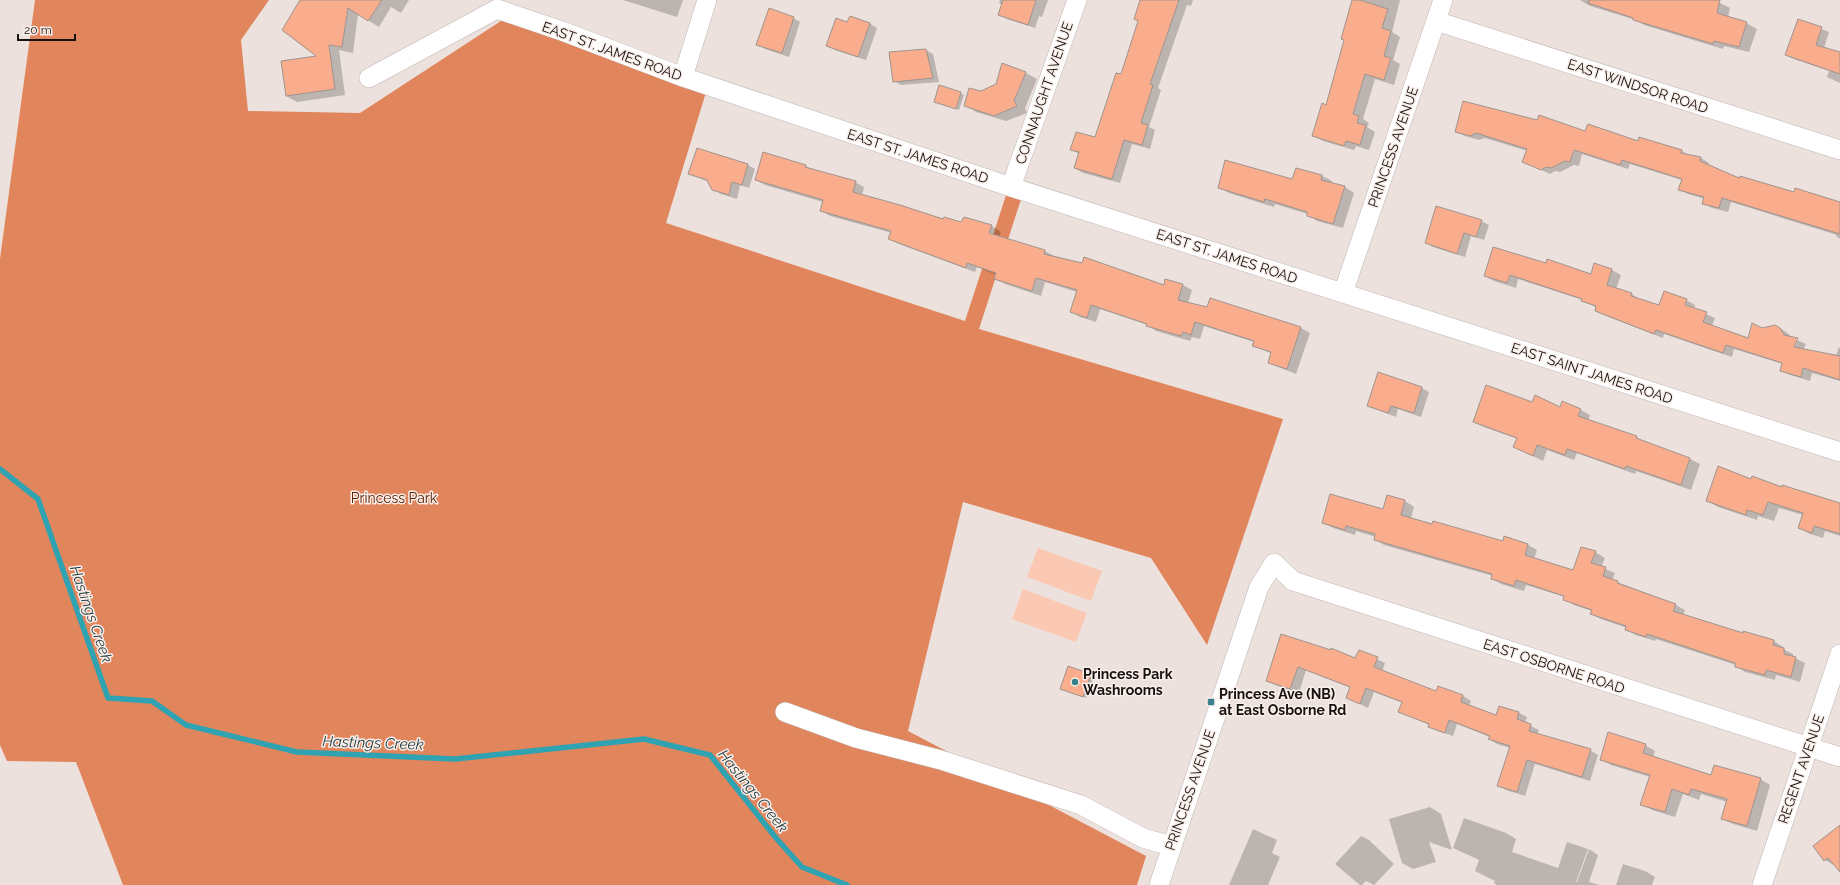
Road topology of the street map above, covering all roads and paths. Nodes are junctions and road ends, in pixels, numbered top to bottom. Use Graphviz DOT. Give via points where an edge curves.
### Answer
graph roads {
  1 [pos="707,0"];
  2 [pos="1077,0"];
  3 [pos="1443,0"];
  4 [pos="495,5"];
  5 [pos="1436,21"];
  6 [pos="683,77"];
  7 [pos="369,78"];
  8 [pos="1840,150"];
  9 [pos="1012,187"];
  10 [pos="1343,293"];
  11 [pos="1840,452"];
  12 [pos="1274,563"];
  13 [pos="1840,654"];
  14 [pos="785,712"];
  15 [pos="1808,747"];
  16 [pos="1840,757"];
  17 [pos="1171,846"];
  18 [pos="1159,885"];
  19 [pos="1762,885"];
  1 -- 6 [label="street"];
  2 -- 9 [label="street, CONNAUGHT AVENUE"];
  3 -- 5 [label="street, PRINCESS AVENUE"];
  4 -- 6 [label="street, EAST ST. JAMES ROAD"];
  4 -- 7 [label="street, EAST ST. JAMES ROAD"];
  5 -- 8 [label="street, EAST WINDSOR ROAD"];
  5 -- 10 [label="street, PRINCESS AVENUE"];
  6 -- 9 [label="street, EAST ST. JAMES ROAD"];
  9 -- 10 [label="street, EAST ST. JAMES ROAD"];
  10 -- 11 [label="street, EAST SAINT JAMES ROAD"];
  12 -- 15 [label="street, EAST OSBORNE ROAD" via="1293,581"];
  12 -- 17 [label="street, PRINCESS AVENUE" via="1258,587"];
  13 -- 15 [label="street, REGENT AVENUE"];
  14 -- 17 [label="street" via="856,738 941,760 1081,805 1143,838"];
  15 -- 16 [label="street, EAST OSBORNE ROAD"];
  15 -- 19 [label="street, REGENT AVENUE"];
  17 -- 18 [label="street, PRINCESS AVENUE"];
}
